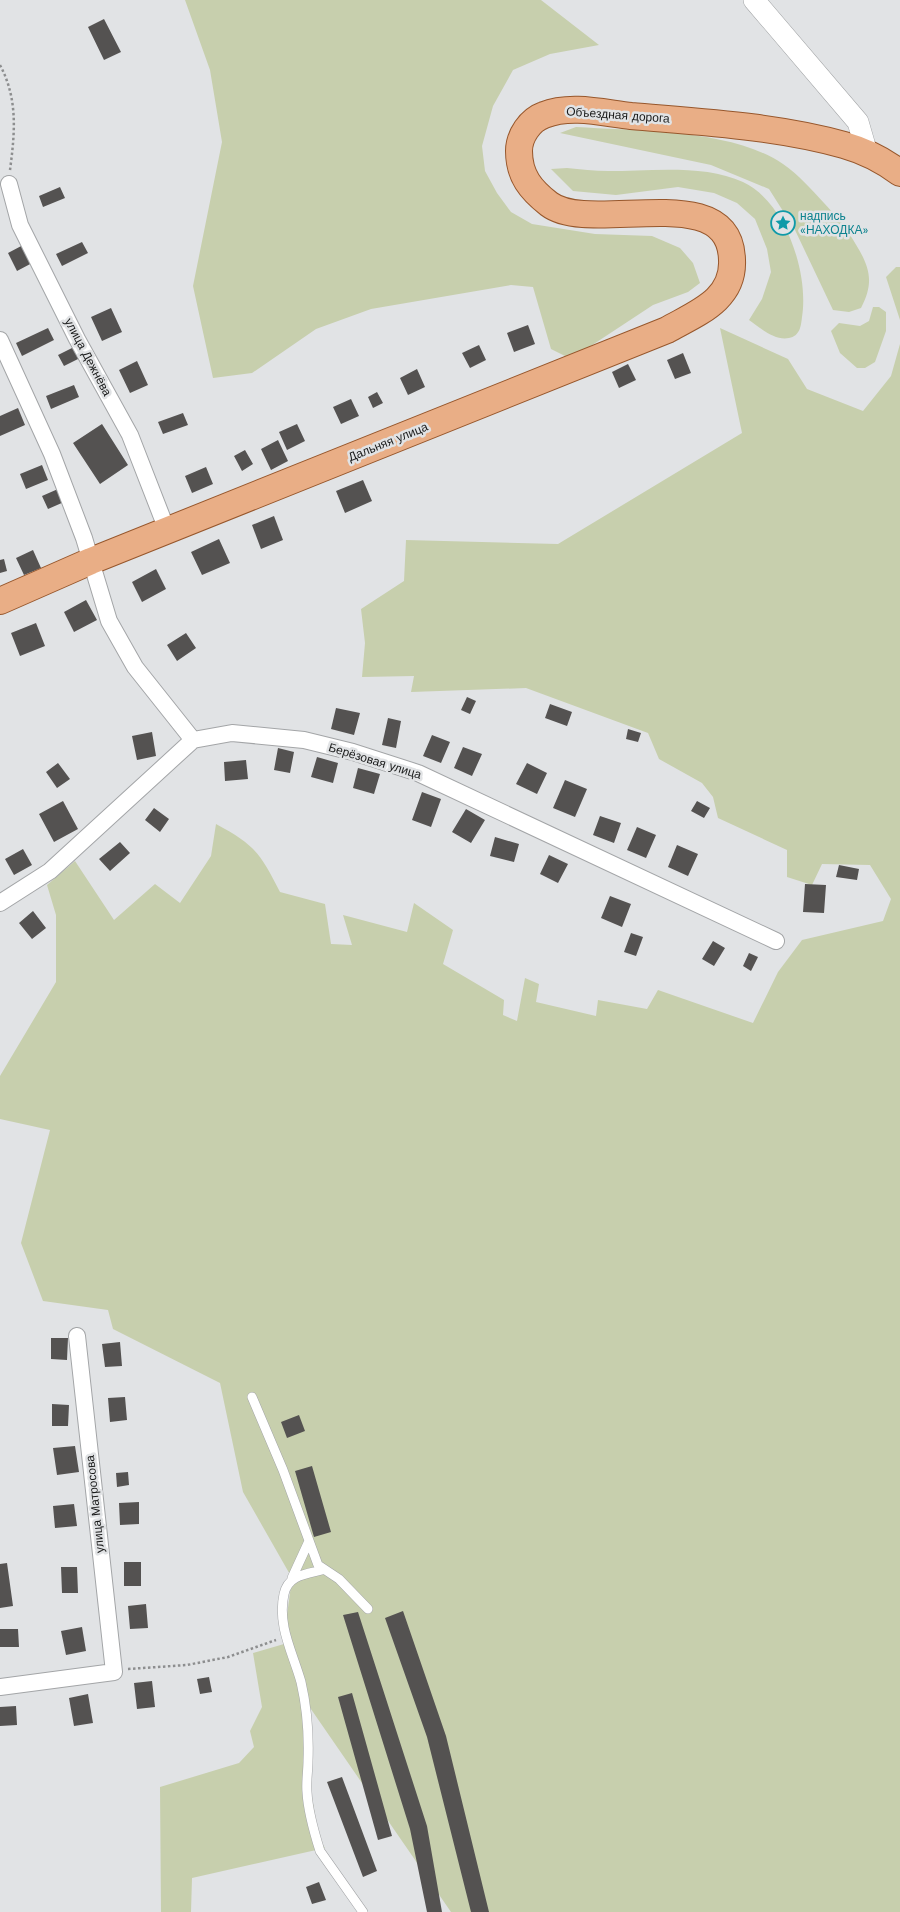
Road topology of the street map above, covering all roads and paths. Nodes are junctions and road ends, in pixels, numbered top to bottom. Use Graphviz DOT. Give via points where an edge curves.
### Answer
graph roads {
  1 [pos="754,0"];
  2 [pos="0,64"];
  3 [pos="867,153"];
  4 [pos="900,173"];
  5 [pos="9,184"];
  6 [pos="730,245"];
  7 [pos="0,340"];
  8 [pos="167,530"];
  9 [pos="91,561"];
  10 [pos="0,600"];
  11 [pos="193,740"];
  12 [pos="0,903"];
  13 [pos="776,940"];
  14 [pos="76,1336"];
  15 [pos="252,1398"];
  16 [pos="309,1541"];
  17 [pos="322,1570"];
  18 [pos="292,1578"];
  19 [pos="368,1609"];
  20 [pos="284,1637"];
  21 [pos="114,1672"];
  22 [pos="0,1687"];
  23 [pos="363,1912"];
  1 -- 3 [label="street" via="858,122"];
  2 -- 5 [label="path" via="12,96 16,119"];
  3 -- 4 [label="main road, Объездная дорога"];
  3 -- 6 [label="main road, Объездная дорога" via="794,134 569,110 536,118 523,134 519,159 526,183 552,206 589,216 659,212 692,215 716,226"];
  5 -- 8 [label="street, улица Дежнёва" via="20,225 130,435"];
  6 -- 8 [label="main road, Дальняя улица" via="732,268 725,292 708,307 667,330"];
  7 -- 9 [label="street" via="52,454"];
  8 -- 9 [label="main road, Дальняя улица"];
  9 -- 10 [label="main road, Дальняя улица"];
  9 -- 11 [label="street" via="109,621 130,659"];
  11 -- 12 [label="street" via="50,870"];
  11 -- 13 [label="street, Берёзовая улица" via="232,733 304,740 418,773"];
  14 -- 21 [label="street, улица Матросова"];
  15 -- 16 [label="lane"];
  16 -- 17 [label="lane"];
  16 -- 18 [label="lane"];
  17 -- 18 [label="lane"];
  17 -- 19 [label="lane" via="339,1579"];
  18 -- 20 [label="lane" via="283,1594"];
  20 -- 21 [label="path" via="228,1657 187,1665"];
  20 -- 23 [label="lane" via="304,1698 308,1733 306,1791 320,1851"];
  21 -- 22 [label="street"];
}
